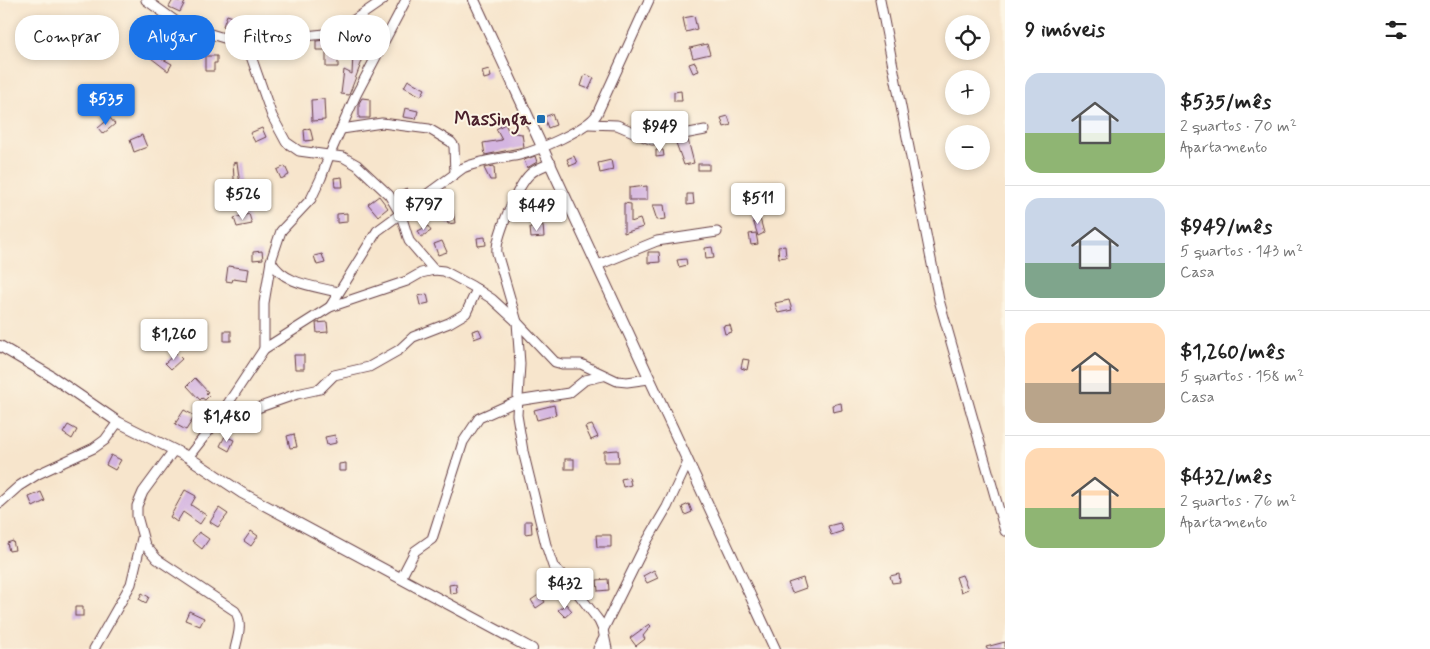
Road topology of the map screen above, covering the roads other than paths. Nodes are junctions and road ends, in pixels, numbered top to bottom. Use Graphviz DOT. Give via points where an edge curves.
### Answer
graph roads {
  1 [pos="146,0"];
  2 [pos="384,0"];
  3 [pos="406,0"];
  4 [pos="474,0"];
  5 [pos="650,0"];
  6 [pos="880,0"];
  7 [pos="310,36"];
  8 [pos="225,38"];
  9 [pos="252,60"];
  10 [pos="590,124"];
  11 [pos="342,129"];
  12 [pos="704,130"];
  13 [pos="543,145"];
  14 [pos="329,156"];
  15 [pos="551,163"];
  16 [pos="455,174"];
  17 [pos="400,215"];
  18 [pos="717,232"];
  19 [pos="271,261"];
  20 [pos="598,265"];
  21 [pos="434,270"];
  22 [pos="477,289"];
  23 [pos="338,292"];
  24 [pos="330,307"];
  25 [pos="517,322"];
  26 [pos="0,346"];
  27 [pos="264,349"];
  28 [pos="603,376"];
  29 [pos="649,378"];
  30 [pos="517,401"];
  31 [pos="118,422"];
  32 [pos="215,423"];
  33 [pos="174,450"];
  34 [pos="188,457"];
  35 [pos="688,462"];
  36 [pos="0,503"];
  37 [pos="1005,531"];
  38 [pos="142,537"];
  39 [pos="401,578"];
  40 [pos="604,634"];
  41 [pos="94,649"];
  42 [pos="235,649"];
  43 [pos="532,649"];
  44 [pos="598,649"];
  45 [pos="608,649"];
  46 [pos="775,649"];
  1 -- 8 [label="street" via="181,25"];
  2 -- 7 [label="street" via="335,33"];
  3 -- 11 [label="street"];
  4 -- 13 [label="street"];
  5 -- 10 [label="street"];
  6 -- 37 [label="street" via="939,300"];
  9 -- 14 [label="street" via="272,116 286,142 299,152"];
  10 -- 12 [label="street" via="617,125 652,140"];
  10 -- 13 [label="street"];
  11 -- 14 [label="street"];
  11 -- 16 [label="street" via="382,123 429,129 451,142"];
  13 -- 15 [label="street"];
  13 -- 16 [label="street" via="522,154 475,163"];
  14 -- 17 [label="street" via="351,160 389,195"];
  14 -- 19 [label="street" via="311,198 281,231"];
  15 -- 20 [label="street"];
  15 -- 25 [label="street" via="529,174 496,245"];
  16 -- 17 [label="street"];
  17 -- 21 [label="street" via="409,241"];
  17 -- 23 [label="street" via="377,231"];
  18 -- 20 [label="street" via="657,241"];
  19 -- 23 [label="street" via="275,270 286,277"];
  19 -- 27 [label="street" via="264,303"];
  20 -- 29 [label="street"];
  21 -- 22 [label="street" via="454,274"];
  21 -- 24 [label="street"];
  22 -- 25 [label="street"];
  22 -- 32 [label="street" via="466,313 414,337 376,363 334,375 320,389"];
  23 -- 24 [label="street"];
  24 -- 27 [label="street"];
  25 -- 28 [label="street" via="555,362 581,364"];
  25 -- 30 [label="street" via="520,364"];
  26 -- 31 [label="street"];
  27 -- 32 [label="street"];
  28 -- 29 [label="street" via="627,382"];
  28 -- 30 [label="street" via="591,378 557,397"];
  29 -- 35 [label="street"];
  30 -- 39 [label="street" via="479,418 468,432 432,538 415,551"];
  30 -- 40 [label="street" via="523,450 553,566 570,583"];
  31 -- 33 [label="street"];
  31 -- 36 [label="street" via="105,440 94,448 38,474"];
  32 -- 34 [label="street"];
  33 -- 34 [label="street"];
  33 -- 38 [label="street" via="137,506"];
  34 -- 39 [label="street" via="242,493"];
  35 -- 40 [label="street"];
  35 -- 46 [label="street"];
  38 -- 41 [label="street" via="131,584"];
  38 -- 42 [label="street" via="150,554 235,611 240,628"];
  39 -- 43 [label="street"];
  40 -- 44 [label="street"];
  40 -- 45 [label="street"];
}
